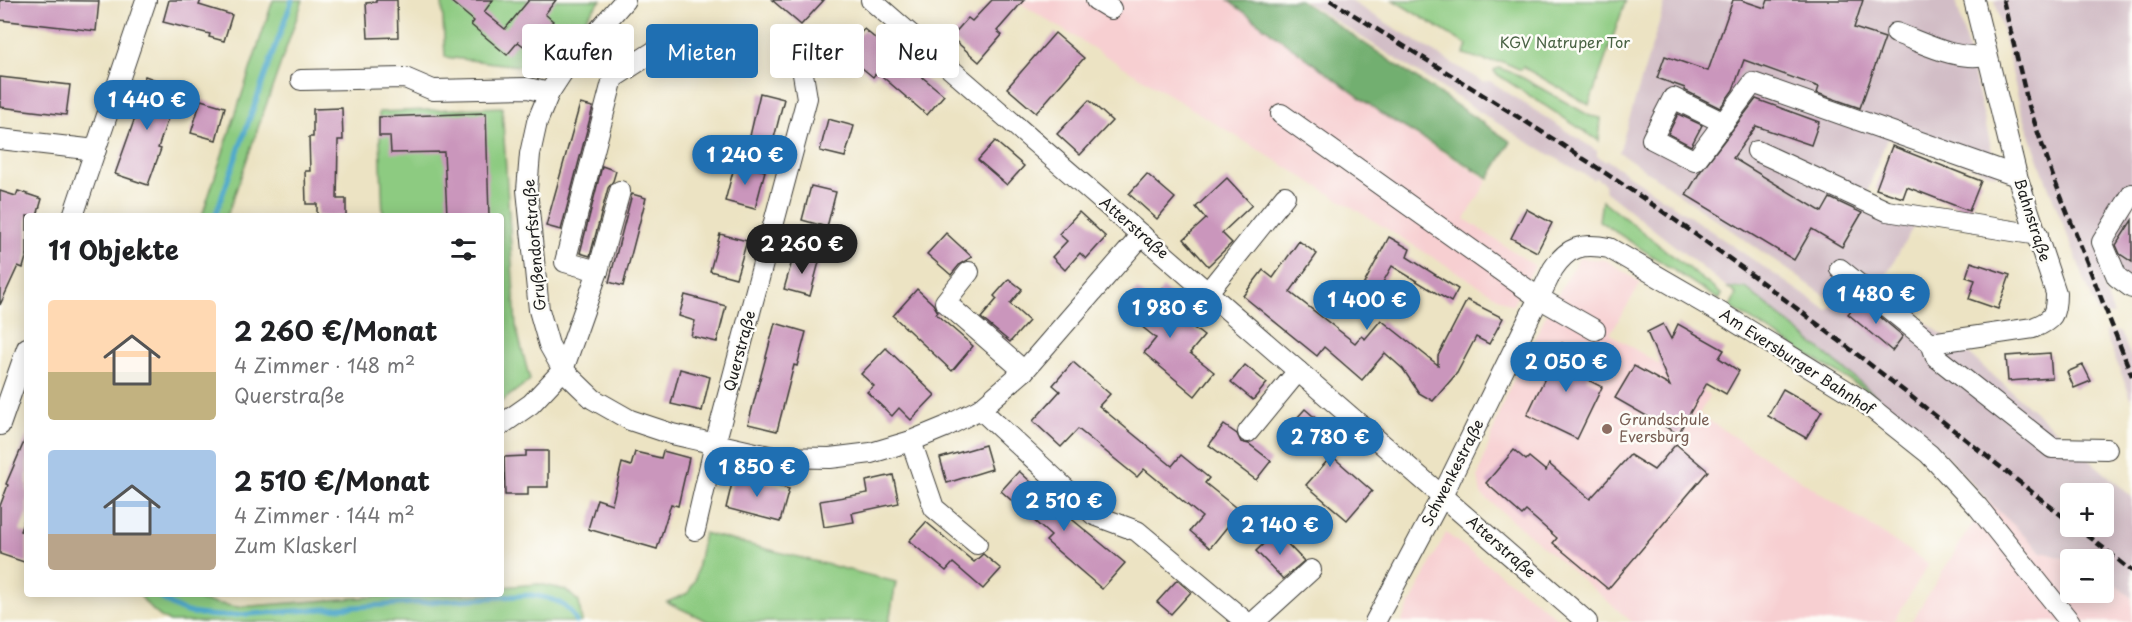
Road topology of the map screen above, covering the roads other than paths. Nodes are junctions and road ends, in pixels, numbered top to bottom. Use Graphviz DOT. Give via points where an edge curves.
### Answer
graph roads {
  1 [pos="146,0"];
  2 [pos="625,0"];
  3 [pos="871,0"];
  4 [pos="1974,0"];
  5 [pos="1896,33"];
  6 [pos="1987,55"];
  7 [pos="646,56"];
  8 [pos="804,78"];
  9 [pos="301,80"];
  10 [pos="549,93"];
  11 [pos="1281,114"];
  12 [pos="1724,123"];
  13 [pos="0,139"];
  14 [pos="96,150"];
  15 [pos="1757,151"];
  16 [pos="2017,176"];
  17 [pos="620,191"];
  18 [pos="2132,194"];
  19 [pos="1285,196"];
  20 [pos="74,213"];
  21 [pos="1142,235"];
  22 [pos="2037,235"];
  23 [pos="1593,245"];
  24 [pos="1840,269"];
  25 [pos="598,271"];
  26 [pos="969,272"];
  27 [pos="2132,288"];
  28 [pos="1208,292"];
  29 [pos="1539,298"];
  30 [pos="1595,330"];
  31 [pos="1931,343"];
  32 [pos="24,357"];
  33 [pos="563,370"];
  34 [pos="1024,371"];
  35 [pos="1298,371"];
  36 [pos="980,409"];
  37 [pos="504,423"];
  38 [pos="0,425"];
  39 [pos="1248,432"];
  40 [pos="911,441"];
  41 [pos="715,444"];
  42 [pos="2108,449"];
  43 [pos="1442,496"];
  44 [pos="695,530"];
  45 [pos="976,544"];
  46 [pos="1311,570"];
  47 [pos="1246,622"];
  48 [pos="1254,622"];
  49 [pos="1375,622"];
  50 [pos="1587,622"];
  51 [pos="2070,622"];
  1 -- 14 [label="street"];
  2 -- 10 [label="street, Grußendorfstraße"];
  3 -- 21 [label="street, Atterstraße"];
  4 -- 6 [label="street, Bahnstraße"];
  5 -- 6 [label="street" via="1960,56"];
  6 -- 16 [label="street, Bahnstraße"];
  7 -- 25 [label="street" via="613,78 565,262"];
  8 -- 41 [label="street, Querstraße" via="807,98"];
  9 -- 10 [label="street" via="405,78 432,90 528,88"];
  10 -- 33 [label="street, Grußendorfstraße" via="537,122 527,190 539,310 549,345"];
  11 -- 29 [label="street"];
  12 -- 16 [label="street" via="1753,83"];
  13 -- 14 [label="street"];
  14 -- 20 [label="street"];
  15 -- 22 [label="street" via="1887,211"];
  16 -- 22 [label="street, Bahnstraße"];
  17 -- 25 [label="street"];
  18 -- 27 [label="street" via="2102,242 2117,277"];
  19 -- 28 [label="street"];
  21 -- 28 [label="street, Atterstraße"];
  21 -- 34 [label="street, Grußendorfstraße"];
  22 -- 31 [label="street, Bahnstraße" via="2056,293 2056,308 2048,322 2033,328"];
  23 -- 29 [label="street, Schwenkestraße" via="1577,247 1562,256"];
  23 -- 51 [label="street, Am Eversburger Bahnhof" via="1610,248 1869,406 1929,454 1978,507"];
  24 -- 31 [label="street"];
  25 -- 33 [label="street"];
  26 -- 34 [label="street" via="945,302"];
  28 -- 35 [label="street, Atterstraße"];
  29 -- 30 [label="street"];
  29 -- 43 [label="street, Schwenkestraße"];
  31 -- 42 [label="street" via="1936,357 2052,448"];
  32 -- 38 [label="street"];
  33 -- 37 [label="street" via="531,404"];
  33 -- 41 [label="street, Grußendorfstraße" via="593,399 630,420"];
  34 -- 36 [label="street, Grußendorfstraße"];
  35 -- 39 [label="street"];
  35 -- 43 [label="street, Atterstraße"];
  36 -- 40 [label="street, Grußendorfstraße"];
  36 -- 47 [label="street" via="1094,516 1137,531"];
  40 -- 41 [label="street, Grußendorfstraße" via="871,453 830,458 772,457"];
  40 -- 45 [label="street" via="934,508"];
  41 -- 44 [label="street, Querstraße"];
  43 -- 49 [label="street, Schwenkestraße"];
  43 -- 50 [label="street, Atterstraße"];
  46 -- 48 [label="street"];
}
